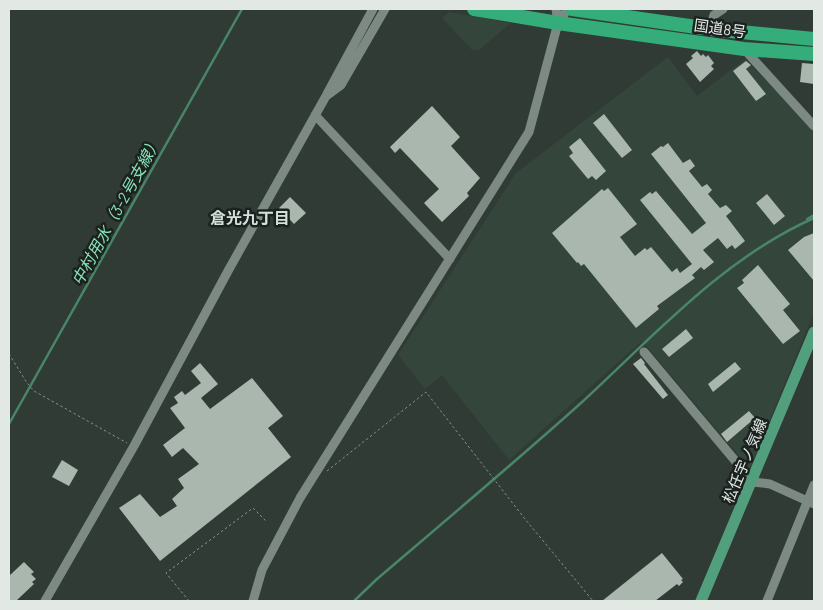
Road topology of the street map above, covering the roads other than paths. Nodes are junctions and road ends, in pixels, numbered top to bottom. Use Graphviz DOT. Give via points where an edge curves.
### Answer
graph roads {
  1 [pos="373,9"];
  2 [pos="385,9"];
  3 [pos="474,9"];
  4 [pos="556,9"];
  5 [pos="568,9"];
  6 [pos="572,9"];
  7 [pos="723,9"];
  8 [pos="558,23"];
  9 [pos="710,29"];
  10 [pos="814,39"];
  11 [pos="744,49"];
  12 [pos="814,54"];
  13 [pos="326,96"];
  14 [pos="314,116"];
  15 [pos="814,126"];
  16 [pos="450,259"];
  17 [pos="814,332"];
  18 [pos="644,352"];
  19 [pos="753,482"];
  20 [pos="814,486"];
  21 [pos="811,502"];
  22 [pos="45,601"];
  23 [pos="253,601"];
  24 [pos="702,601"];
  25 [pos="767,601"];
  1 -- 13 [label="street"];
  2 -- 13 [label="street" via="341,86"];
  3 -- 8 [label="highway, 国道8号"];
  4 -- 8 [label="street"];
  5 -- 8 [label="street"];
  6 -- 9 [label="highway, 国道8号"];
  7 -- 9 [label="street" via="714,16"];
  8 -- 11 [label="highway, 国道8号"];
  8 -- 16 [label="street" via="529,132"];
  9 -- 10 [label="highway, 国道8号"];
  11 -- 12 [label="highway, 国道8号"];
  11 -- 15 [label="street"];
  13 -- 14 [label="street"];
  14 -- 16 [label="street"];
  14 -- 22 [label="street" via="134,446"];
  16 -- 23 [label="street" via="300,498 262,570"];
  17 -- 19 [label="main road, 松任宇ノ気線"];
  18 -- 19 [label="street"];
  19 -- 21 [label="street" via="770,484"];
  19 -- 24 [label="main road, 松任宇ノ気線"];
  20 -- 21 [label="street"];
  21 -- 25 [label="street"];
}
